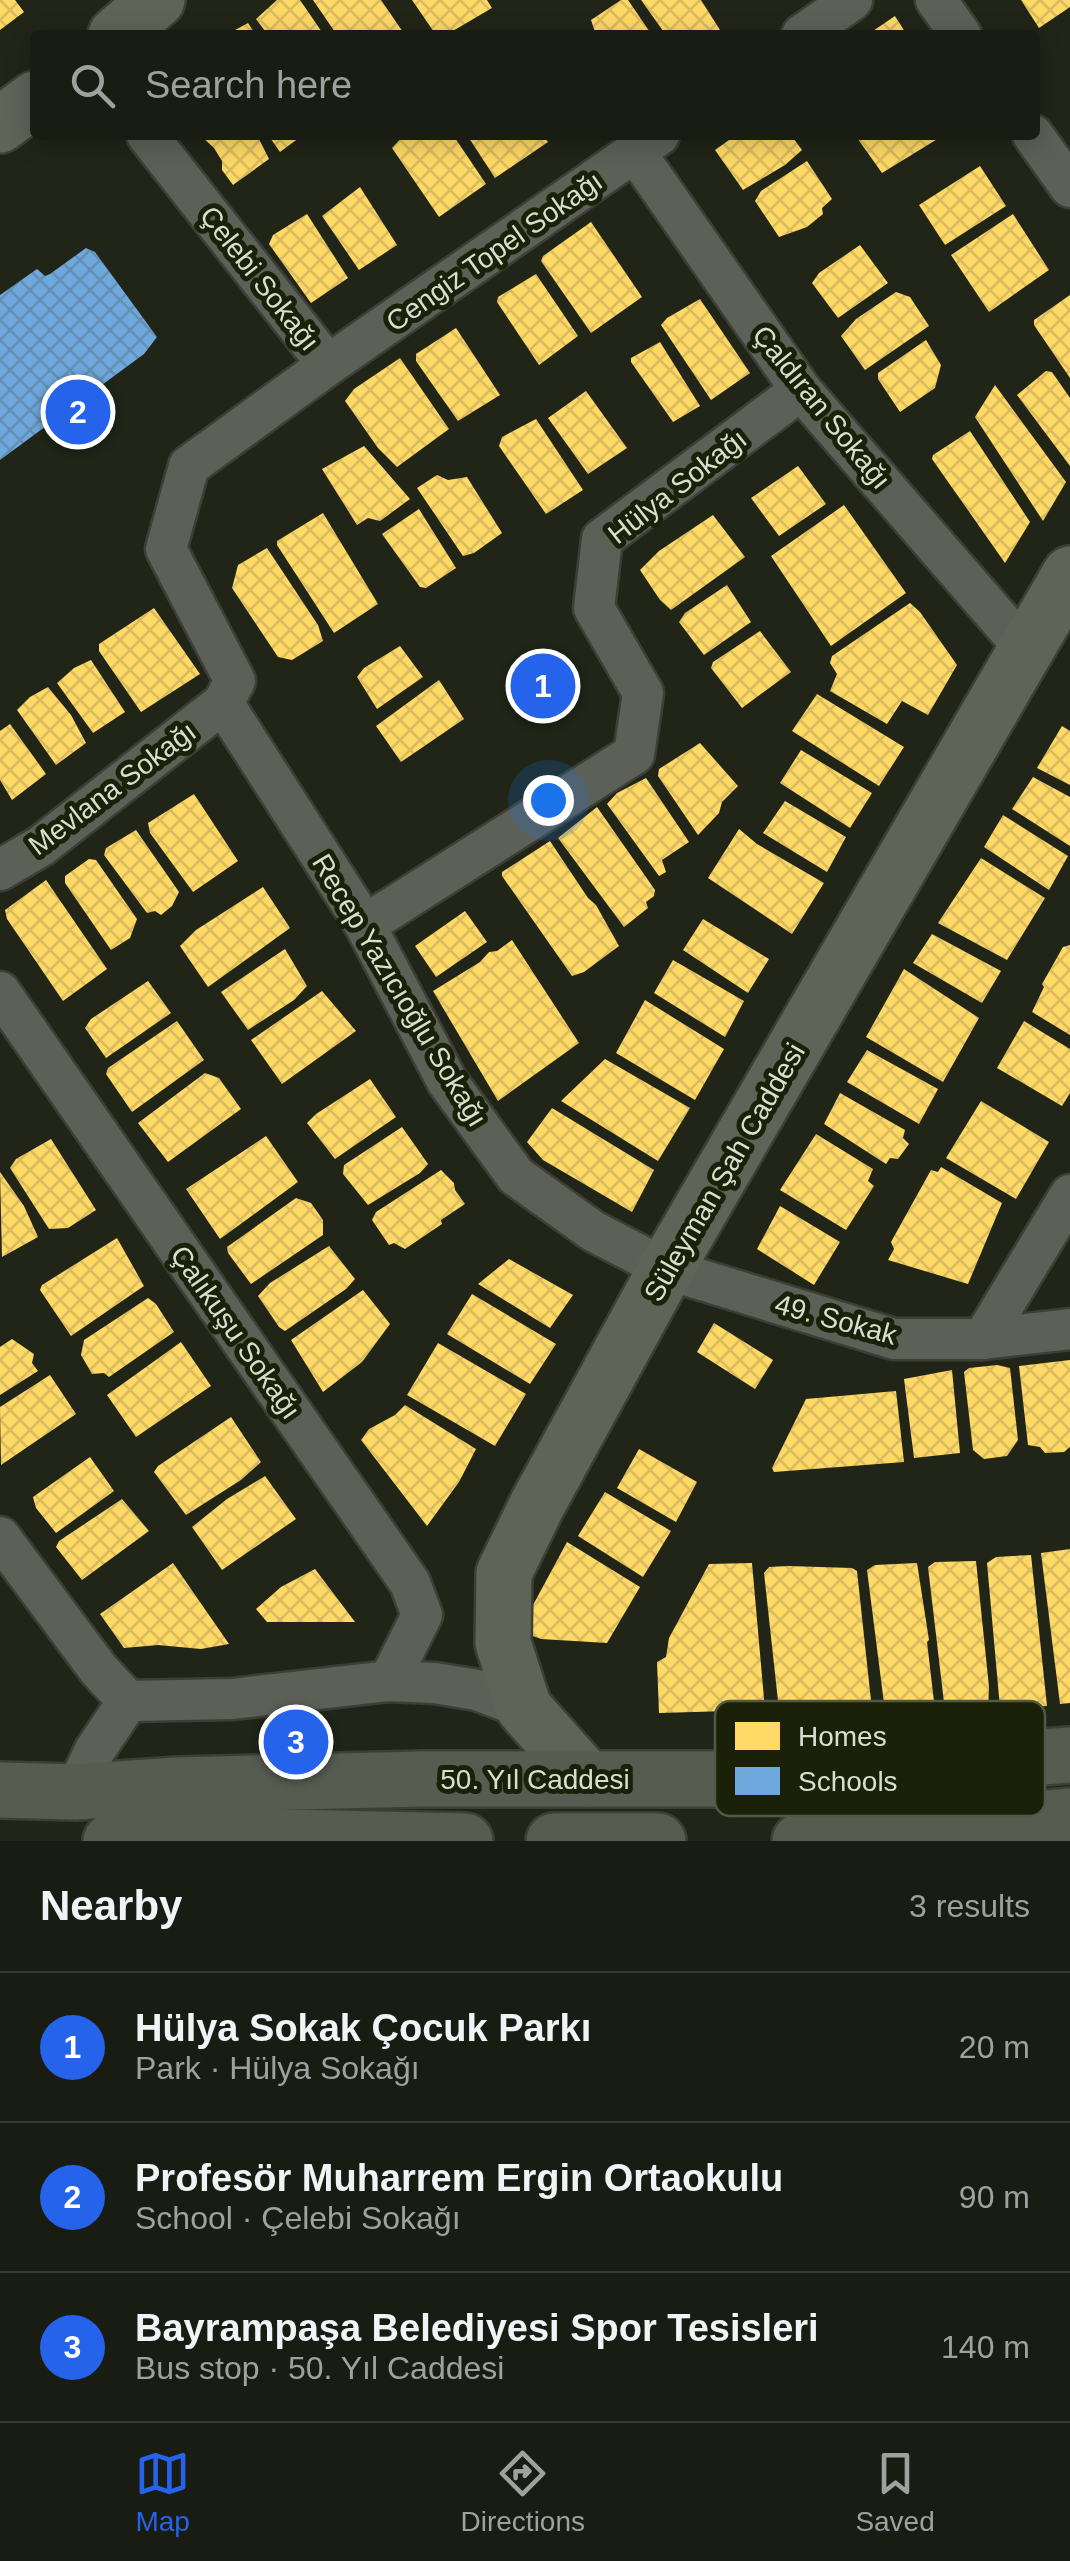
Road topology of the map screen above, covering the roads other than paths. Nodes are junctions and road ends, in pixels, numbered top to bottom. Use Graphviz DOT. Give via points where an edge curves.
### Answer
graph roads {
  1 [pos="157,0"];
  2 [pos="852,0"];
  3 [pos="936,0"];
  4 [pos="122,30"];
  5 [pos="809,30"];
  6 [pos="957,30"];
  7 [pos="30,103"];
  8 [pos="0,125"];
  9 [pos="151,140"];
  10 [pos="1037,140"];
  11 [pos="647,144"];
  12 [pos="1070,186"];
  13 [pos="328,365"];
  14 [pos="801,390"];
  15 [pos="1070,574"];
  16 [pos="1026,650"];
  17 [pos="223,703"];
  18 [pos="0,870"];
  19 [pos="365,924"];
  20 [pos="0,992"];
  21 [pos="1070,1195"];
  22 [pos="666,1269"];
  23 [pos="1070,1328"];
  24 [pos="982,1338"];
  25 [pos="0,1537"];
  26 [pos="389,1681"];
  27 [pos="128,1701"];
  28 [pos="524,1708"];
  29 [pos="1070,1756"];
  30 [pos="1045,1758"];
  31 [pos="715,1778"];
  32 [pos="587,1779"];
  33 [pos="0,1790"];
  34 [pos="77,1816"];
  35 [pos="1070,1816"];
  36 [pos="111,1841"];
  37 [pos="466,1841"];
  38 [pos="554,1841"];
  39 [pos="638,1841"];
  40 [pos="658,1841"];
  41 [pos="800,1841"];
  1 -- 4 [label="street"];
  2 -- 5 [label="street"];
  3 -- 6 [label="street"];
  7 -- 8 [label="street"];
  9 -- 13 [label="street, Çelebi Sokağı"];
  10 -- 12 [label="street"];
  11 -- 13 [label="street, Cengiz Topel Sokağı"];
  11 -- 14 [label="street, Çaldıran Sokağı"];
  13 -- 17 [label="street, Çelebi Sokağı" via="189,466 166,549 235,681"];
  14 -- 16 [label="street, Çaldıran Sokağı"];
  14 -- 19 [label="street, Hülya Sokağı" via="602,539 594,608 643,693 634,754"];
  15 -- 16 [label="street, Süleyman Şah Caddesi"];
  16 -- 22 [label="street, Süleyman Şah Caddesi"];
  17 -- 18 [label="street, Mevlana Sokağı" via="41,846"];
  17 -- 19 [label="street, Recep Yazıcıoğlu Sokağı"];
  19 -- 22 [label="street, Recep Yazıcıoğlu Sokağı" via="447,1080 516,1176 593,1231"];
  20 -- 26 [label="street, Çalıkuşu Sokağı" via="410,1583 422,1615"];
  21 -- 24 [label="street"];
  22 -- 24 [label="street, 49. Sokak" via="894,1339"];
  22 -- 28 [label="street, Süleyman Şah Caddesi" via="504,1573 503,1642"];
  23 -- 24 [label="street, 49. Sokak"];
  25 -- 27 [label="street"];
  26 -- 27 [label="street" via="232,1699"];
  26 -- 28 [label="street" via="477,1690"];
  27 -- 34 [label="street" via="94,1750"];
  28 -- 32 [label="street, Süleyman Şah Caddesi"];
  29 -- 30 [label="main road, 50. Yıl Caddesi"];
  31 -- 32 [label="main road, 50. Yıl Caddesi"];
  32 -- 34 [label="main road, 50. Yıl Caddesi" via="177,1785"];
  32 -- 39 [label="main road"];
  33 -- 34 [label="main road, 50. Yıl Caddesi"];
  35 -- 41 [label="main road"];
  36 -- 37 [label="main road"];
  38 -- 39 [label="main road"];
  39 -- 40 [label="main road"];
}
